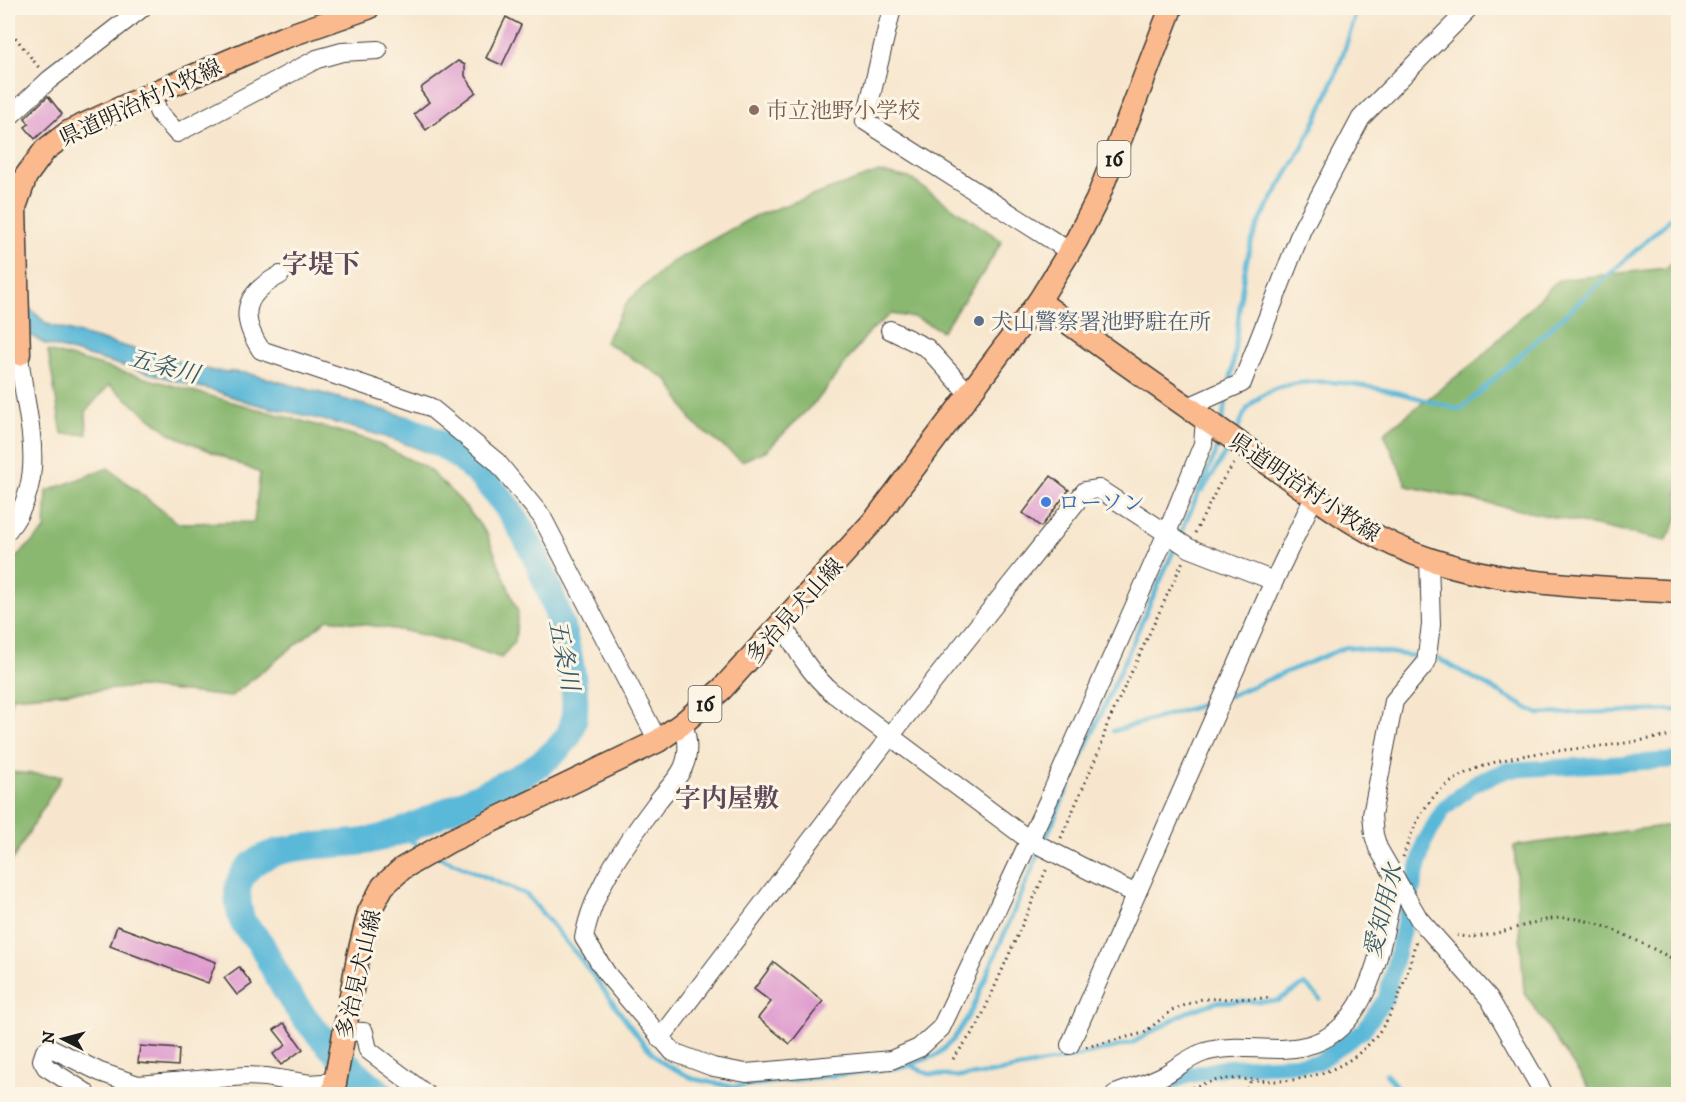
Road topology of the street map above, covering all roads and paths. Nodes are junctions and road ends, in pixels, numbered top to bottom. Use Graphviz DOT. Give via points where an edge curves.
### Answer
graph roads {
  1 [pos="142,8"];
  2 [pos="368,8"];
  3 [pos="892,8"];
  4 [pos="1171,8"];
  5 [pos="1470,8"];
  6 [pos="8,28"];
  7 [pos="378,50"];
  8 [pos="49,80"];
  9 [pos="151,94"];
  10 [pos="8,118"];
  11 [pos="11,221"];
  12 [pos="1069,251"];
  13 [pos="280,275"];
  14 [pos="1039,301"];
  15 [pos="890,330"];
  16 [pos="19,354"];
  17 [pos="969,394"];
  18 [pos="1186,408"];
  19 [pos="1208,422"];
  20 [pos="1242,445"];
  21 [pos="1314,497"];
  22 [pos="8,530"];
  23 [pos="1167,536"];
  24 [pos="1188,547"];
  25 [pos="1429,559"];
  26 [pos="1274,581"];
  27 [pos="1678,592"];
  28 [pos="782,623"];
  29 [pos="683,723"];
  30 [pos="1678,734"];
  31 [pos="891,735"];
  32 [pos="658,741"];
  33 [pos="1031,841"];
  34 [pos="1052,852"];
  35 [pos="1398,883"];
  36 [pos="1136,894"];
  37 [pos="1452,934"];
  38 [pos="1678,961"];
  39 [pos="1272,998"];
  40 [pos="344,1031"];
  41 [pos="660,1039"];
  42 [pos="1070,1045"];
  43 [pos="953,1059"];
  44 [pos="1251,1080"];
  45 [pos="334,1086"];
  46 [pos="85,1092"];
  47 [pos="426,1095"];
  48 [pos="1114,1095"];
  49 [pos="1245,1095"];
  50 [pos="1544,1095"];
  1 -- 8 [label="street"];
  2 -- 9 [label="main road, 県道明治村小牧線" via="282,38"];
  3 -- 12 [label="street" via="865,121"];
  4 -- 12 [label="main road, 多治見犬山線 / 16" via="1097,200"];
  5 -- 18 [label="street" via="1361,118 1302,229 1242,383"];
  6 -- 8 [label="path"];
  7 -- 9 [label="street" via="342,52 317,59 177,133 159,113"];
  8 -- 10 [label="street"];
  9 -- 11 [label="main road, 県道明治村小牧線" via="70,131 45,150 34,162 19,192"];
  11 -- 16 [label="main road, 県道明治村小牧線"];
  12 -- 14 [label="main road, 多治見犬山線 / 16"];
  13 -- 32 [label="street" via="253,295 246,309 248,326 261,350 430,407 497,462 542,517"];
  14 -- 17 [label="main road, 多治見犬山線 / 16"];
  14 -- 18 [label="main road, 県道明治村小牧線"];
  15 -- 17 [label="street" via="927,348"];
  16 -- 22 [label="street" via="33,435 33,461 26,496"];
  17 -- 28 [label="main road, 多治見犬山線 / 16" via="877,517"];
  18 -- 19 [label="main road, 県道明治村小牧線"];
  19 -- 20 [label="main road, 県道明治村小牧線"];
  19 -- 23 [label="street"];
  20 -- 21 [label="main road, 県道明治村小牧線"];
  20 -- 24 [label="path"];
  21 -- 25 [label="main road, 県道明治村小牧線" via="1368,531"];
  21 -- 26 [label="street"];
  23 -- 24 [label="street"];
  23 -- 31 [label="street" via="1099,489 1085,491"];
  23 -- 33 [label="street"];
  24 -- 26 [label="street"];
  24 -- 34 [label="path"];
  25 -- 27 [label="main road, 県道明治村小牧線" via="1521,581"];
  25 -- 35 [label="street" via="1431,626 1426,663 1394,701 1372,815 1378,848"];
  26 -- 36 [label="street"];
  28 -- 29 [label="main road, 多治見犬山線 / 16" via="722,689"];
  28 -- 31 [label="street" via="816,679"];
  29 -- 32 [label="main road, 多治見犬山線 / 16"];
  29 -- 41 [label="street" via="688,747 683,769 627,841 588,917 584,938 607,974 631,998"];
  30 -- 35 [label="path" via="1538,754 1484,766 1444,787 1412,829"];
  31 -- 33 [label="street"];
  31 -- 41 [label="street"];
  32 -- 40 [label="main road, 多治見犬山線 / 16" via="450,841 403,868 383,886 369,912"];
  33 -- 34 [label="street"];
  33 -- 41 [label="street" via="941,1028 919,1048 891,1060 746,1073 713,1067 673,1052"];
  34 -- 36 [label="street"];
  34 -- 43 [label="path" via="978,1024"];
  35 -- 48 [label="street" via="1365,996 1347,1022 1322,1040 1305,1046 1204,1052 1163,1076"];
  35 -- 50 [label="street" via="1419,919 1489,998"];
  36 -- 42 [label="street"];
  37 -- 38 [label="path" via="1461,937 1496,933 1559,918 1589,920"];
  39 -- 42 [label="path" via="1202,999 1172,1011 1144,1033 1092,1048"];
  40 -- 45 [label="main road, 多治見犬山線 / 16"];
  40 -- 47 [label="street" via="364,1032 368,1050"];
  44 -- 49 [label="path"];
  45 -- 46 [label="street" via="251,1076 138,1085 100,1072 60,1050 45,1051 42,1060 46,1067"];
}
